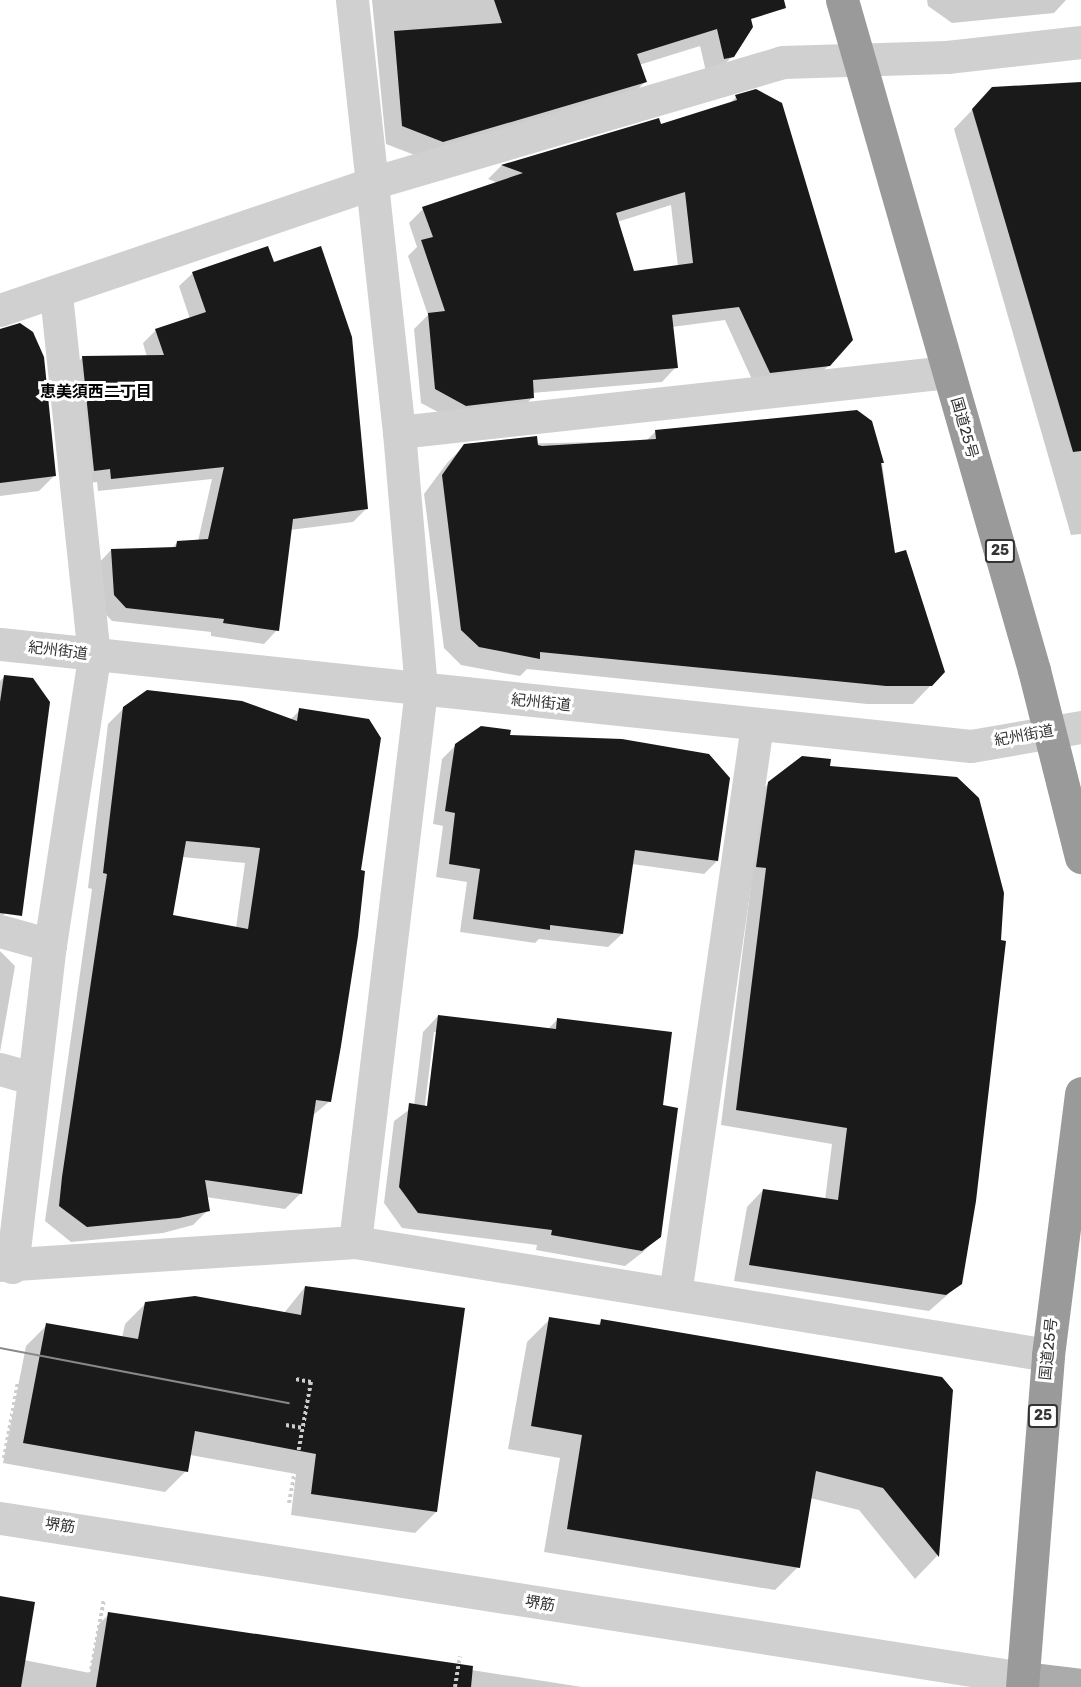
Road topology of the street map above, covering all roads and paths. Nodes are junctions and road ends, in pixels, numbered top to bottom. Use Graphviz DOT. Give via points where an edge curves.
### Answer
graph roads {
  1 [pos="352,0"];
  2 [pos="843,0"];
  3 [pos="1081,42"];
  4 [pos="859,61"];
  5 [pos="372,183"];
  6 [pos="56,292"];
  7 [pos="0,310"];
  8 [pos="948,372"];
  9 [pos="399,432"];
  10 [pos="0,644"];
  11 [pos="94,656"];
  12 [pos="421,690"];
  13 [pos="757,725"];
  14 [pos="1066,728"];
  15 [pos="1081,857"];
  16 [pos="0,931"];
  17 [pos="50,945"];
  18 [pos="0,1070"];
  19 [pos="34,1079"];
  20 [pos="1081,1093"];
  21 [pos="355,1242"];
  22 [pos="6,1266"];
  23 [pos="675,1294"];
  24 [pos="1048,1355"];
  25 [pos="295,1379"];
  26 [pos="18,1382"];
  27 [pos="286,1425"];
  28 [pos="303,1428"];
  29 [pos="4,1458"];
  30 [pos="290,1503"];
  31 [pos="0,1518"];
  32 [pos="104,1599"];
  33 [pos="460,1656"];
  34 [pos="1022,1683"];
  35 [pos="1081,1685"];
  36 [pos="88,1687"];
  37 [pos="455,1687"];
  1 -- 5 [label="street"];
  2 -- 4 [label="highway, 国道25号 / 25"];
  3 -- 4 [label="street" via="947,57"];
  4 -- 5 [label="street" via="782,62"];
  4 -- 8 [label="highway, 国道25号 / 25"];
  5 -- 6 [label="street"];
  5 -- 9 [label="street"];
  6 -- 7 [label="street"];
  6 -- 11 [label="street"];
  8 -- 9 [label="street"];
  8 -- 14 [label="highway, 国道25号 / 25"];
  9 -- 12 [label="street"];
  10 -- 11 [label="street, 紀州街道"];
  11 -- 12 [label="street, 紀州街道"];
  11 -- 17 [label="street"];
  12 -- 13 [label="street, 紀州街道"];
  12 -- 21 [label="street"];
  13 -- 14 [label="street, 紀州街道" via="971,746"];
  13 -- 23 [label="street"];
  14 -- 15 [label="highway, 国道25号 / 25"];
  16 -- 17 [label="street"];
  17 -- 19 [label="street"];
  18 -- 19 [label="street"];
  19 -- 22 [label="street"];
  20 -- 24 [label="highway, 国道25号 / 25"];
  21 -- 22 [label="street"];
  21 -- 23 [label="street"];
  23 -- 24 [label="street"];
  24 -- 34 [label="highway, 国道25号 / 25"];
  25 -- 28 [label="path" via="311,1382"];
  26 -- 29 [label="path"];
  27 -- 28 [label="path"];
  28 -- 30 [label="path"];
  31 -- 34 [label="street, 堺筋"];
  32 -- 36 [label="path"];
  33 -- 37 [label="path"];
  34 -- 35 [label="main road, 堺筋"];
}
